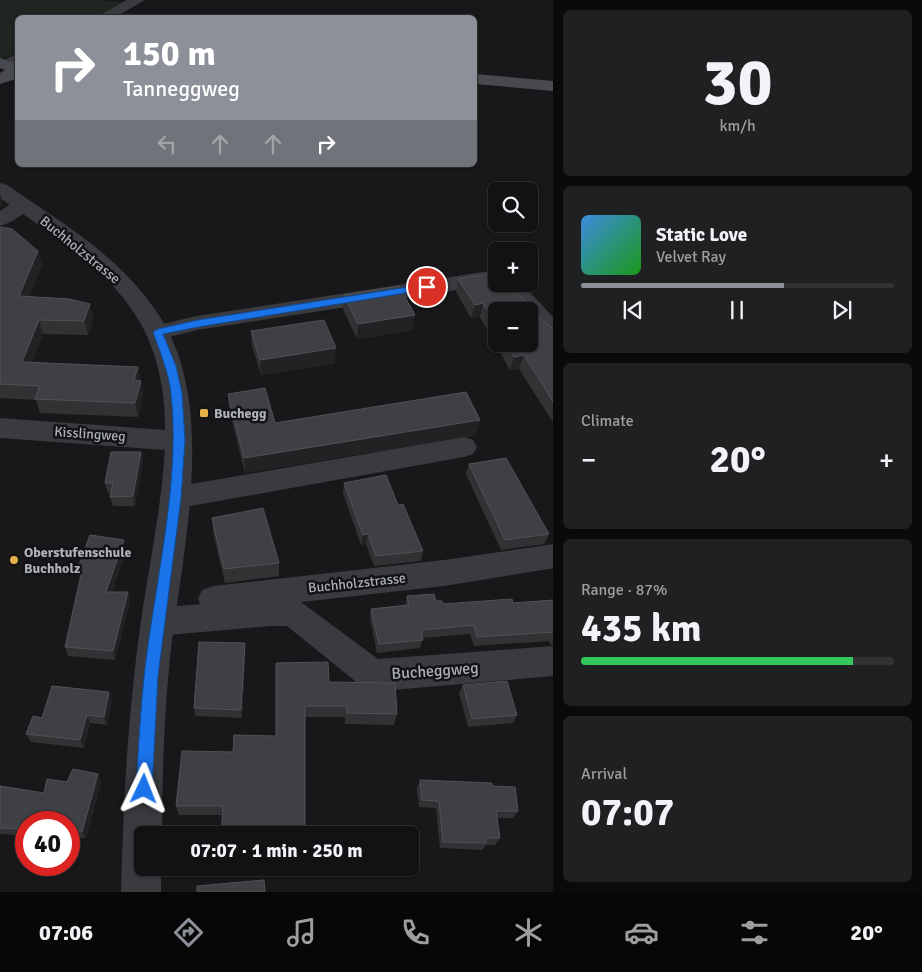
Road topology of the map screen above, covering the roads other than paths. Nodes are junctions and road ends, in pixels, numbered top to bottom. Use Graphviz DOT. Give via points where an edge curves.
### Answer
graph roads {
  1 [pos="138,0"];
  2 [pos="108,15"];
  3 [pos="477,79"];
  4 [pos="553,86"];
  5 [pos="0,189"];
  6 [pos="22,204"];
  7 [pos="0,220"];
  8 [pos="488,279"];
  9 [pos="517,292"];
  10 [pos="158,332"];
  11 [pos="553,333"];
  12 [pos="0,428"];
  13 [pos="179,440"];
  14 [pos="464,447"];
  15 [pos="174,498"];
  16 [pos="553,556"];
  17 [pos="159,614"];
  18 [pos="553,661"];
  19 [pos="141,892"];
  1 -- 2 [label="street"];
  3 -- 4 [label="main road"];
  5 -- 6 [label="street, Buchholzstrasse"];
  6 -- 7 [label="street"];
  6 -- 10 [label="street, Buchholzstrasse" via="117,278"];
  8 -- 10 [label="street" via="217,320"];
  9 -- 11 [label="street"];
  10 -- 13 [label="street, Buchholzstrasse" via="176,393"];
  12 -- 13 [label="street, Kisslingweg"];
  13 -- 15 [label="street, Buchholzstrasse"];
  14 -- 15 [label="street"];
  15 -- 17 [label="street, Buchholzstrasse"];
  16 -- 17 [label="street, Buchholzstrasse"];
  17 -- 18 [label="street, Bucheggweg" via="293,613 372,674"];
  17 -- 19 [label="street, Buchholzstrasse" via="146,736"];
}
